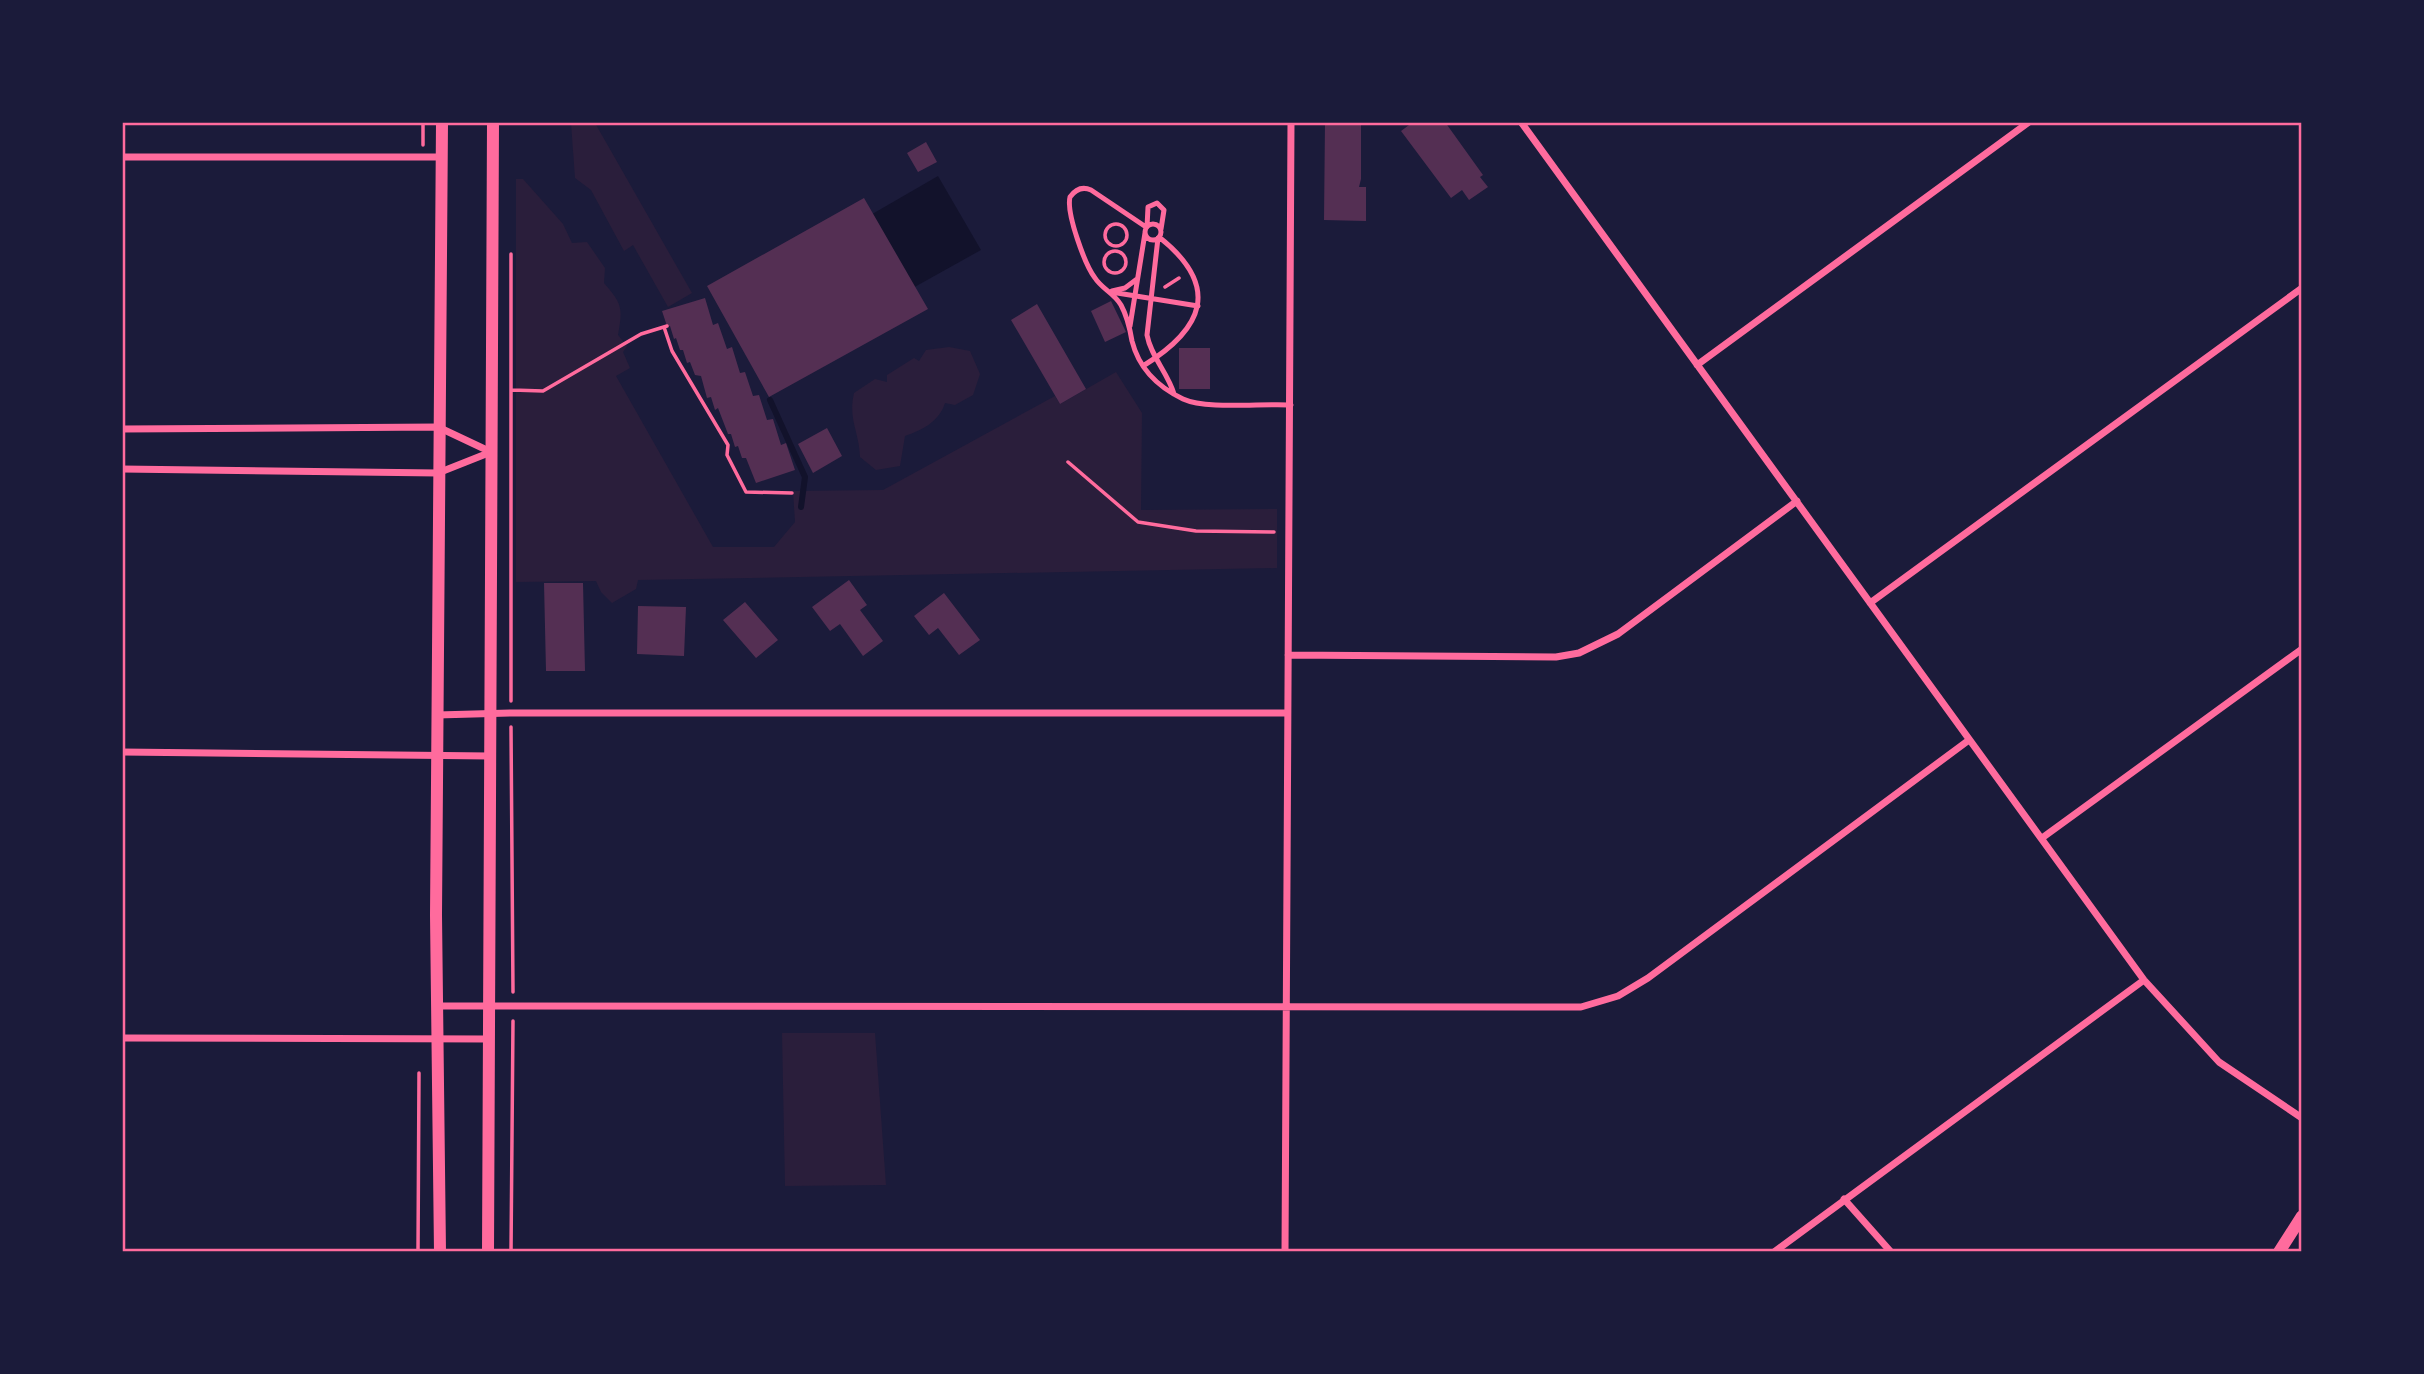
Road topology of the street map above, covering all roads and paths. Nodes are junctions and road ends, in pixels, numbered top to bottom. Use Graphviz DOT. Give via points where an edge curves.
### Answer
graph roads {
  1 [pos="442,122"];
  2 [pos="493,122"];
  3 [pos="1291,122"];
  4 [pos="2029,122"];
  5 [pos="1525,124"];
  6 [pos="122,157"];
  7 [pos="442,157"];
  8 [pos="1146,229"];
  9 [pos="1161,229"];
  10 [pos="1158,237"];
  11 [pos="511,243"];
  12 [pos="1115,249"];
  13 [pos="1137,279"];
  14 [pos="2301,288"];
  15 [pos="1109,291"];
  16 [pos="1134,297"];
  17 [pos="1150,299"];
  18 [pos="1198,306"];
  19 [pos="1131,332"];
  20 [pos="1156,358"];
  21 [pos="1697,365"];
  22 [pos="1143,366"];
  23 [pos="512,390"];
  24 [pos="1174,394"];
  25 [pos="1290,405"];
  26 [pos="438,426"];
  27 [pos="122,429"];
  28 [pos="491,452"];
  29 [pos="1068,462"];
  30 [pos="122,469"];
  31 [pos="438,473"];
  32 [pos="792,493"];
  33 [pos="1797,501"];
  34 [pos="1290,533"];
  35 [pos="1870,603"];
  36 [pos="2301,649"];
  37 [pos="1288,655"];
  38 [pos="510,713"];
  39 [pos="1287,713"];
  40 [pos="490,714"];
  41 [pos="437,715"];
  42 [pos="1969,740"];
  43 [pos="122,752"];
  44 [pos="437,755"];
  45 [pos="490,756"];
  46 [pos="2042,838"];
  47 [pos="2144,980"];
  48 [pos="513,1004"];
  49 [pos="489,1005"];
  50 [pos="439,1006"];
  51 [pos="1286,1008"];
  52 [pos="122,1038"];
  53 [pos="439,1038"];
  54 [pos="488,1039"];
  55 [pos="2301,1118"];
  56 [pos="1844,1199"];
  57 [pos="2301,1216"];
  58 [pos="440,1251"];
  59 [pos="488,1251"];
  60 [pos="511,1251"];
  61 [pos="1285,1251"];
  62 [pos="1774,1251"];
  63 [pos="1891,1251"];
  64 [pos="2279,1251"];
  1 -- 7 [label="street"];
  2 -- 28 [label="street"];
  3 -- 25 [label="street"];
  4 -- 21 [label="street"];
  5 -- 21 [label="street"];
  6 -- 7 [label="street"];
  7 -- 26 [label="street"];
  8 -- 9 [label="lane" via="1156,224"];
  8 -- 9 [label="lane" via="1148,207 1157,203 1164,210"];
  8 -- 10 [label="lane" via="1151,239"];
  8 -- 13 [label="lane"];
  8 -- 15 [label="lane" via="1091,190 1077,190 1070,197 1068,206 1088,266"];
  9 -- 10 [label="lane"];
  10 -- 17 [label="lane"];
  10 -- 18 [label="lane" via="1188,265"];
  11 -- 23 [label="path"];
  12 -- 12 [label="path" via="1126,261 1116,273 1104,263"];
  12 -- 12 [label="path" via="1105,233 1116,224 1125,228 1128,237"];
  13 -- 15 [label="lane" via="1125,288"];
  13 -- 16 [label="lane"];
  14 -- 35 [label="street"];
  15 -- 16 [label="lane"];
  15 -- 19 [label="lane" via="1121,305"];
  16 -- 17 [label="lane"];
  16 -- 19 [label="lane"];
  17 -- 18 [label="lane"];
  17 -- 20 [label="lane" via="1147,335"];
  18 -- 20 [label="lane" via="1188,330"];
  19 -- 22 [label="lane"];
  20 -- 22 [label="lane"];
  20 -- 24 [label="lane"];
  21 -- 33 [label="street"];
  22 -- 24 [label="lane"];
  23 -- 32 [label="path" via="543,391 634,338 666,327 672,351 728,445 727,455 746,492"];
  23 -- 38 [label="path"];
  24 -- 25 [label="lane" via="1201,404"];
  25 -- 34 [label="street"];
  26 -- 27 [label="street"];
  26 -- 28 [label="street"];
  26 -- 31 [label="street"];
  28 -- 31 [label="street"];
  28 -- 40 [label="street"];
  29 -- 34 [label="path" via="1138,522 1196,531"];
  30 -- 31 [label="street"];
  31 -- 41 [label="street"];
  33 -- 35 [label="street"];
  33 -- 37 [label="street" via="1618,634 1578,653 1556,657"];
  34 -- 37 [label="street"];
  35 -- 42 [label="street"];
  36 -- 46 [label="street"];
  37 -- 39 [label="street"];
  38 -- 39 [label="street"];
  38 -- 40 [label="street"];
  38 -- 48 [label="path"];
  39 -- 51 [label="street"];
  40 -- 41 [label="street"];
  40 -- 45 [label="street"];
  41 -- 44 [label="street"];
  42 -- 46 [label="street"];
  42 -- 51 [label="street" via="1696,944 1618,996 1581,1007 1555,1008"];
  43 -- 44 [label="street"];
  44 -- 45 [label="street"];
  44 -- 50 [label="street"];
  45 -- 49 [label="street"];
  46 -- 47 [label="street"];
  47 -- 55 [label="street" via="2219,1062"];
  47 -- 56 [label="street"];
  48 -- 49 [label="street"];
  48 -- 51 [label="street"];
  48 -- 60 [label="path"];
  49 -- 50 [label="street"];
  49 -- 54 [label="street"];
  50 -- 53 [label="street"];
  51 -- 61 [label="street"];
  52 -- 53 [label="street"];
  53 -- 54 [label="street"];
  53 -- 58 [label="street"];
  54 -- 59 [label="street"];
  56 -- 62 [label="street"];
  56 -- 63 [label="street"];
  57 -- 64 [label="street"];
}
